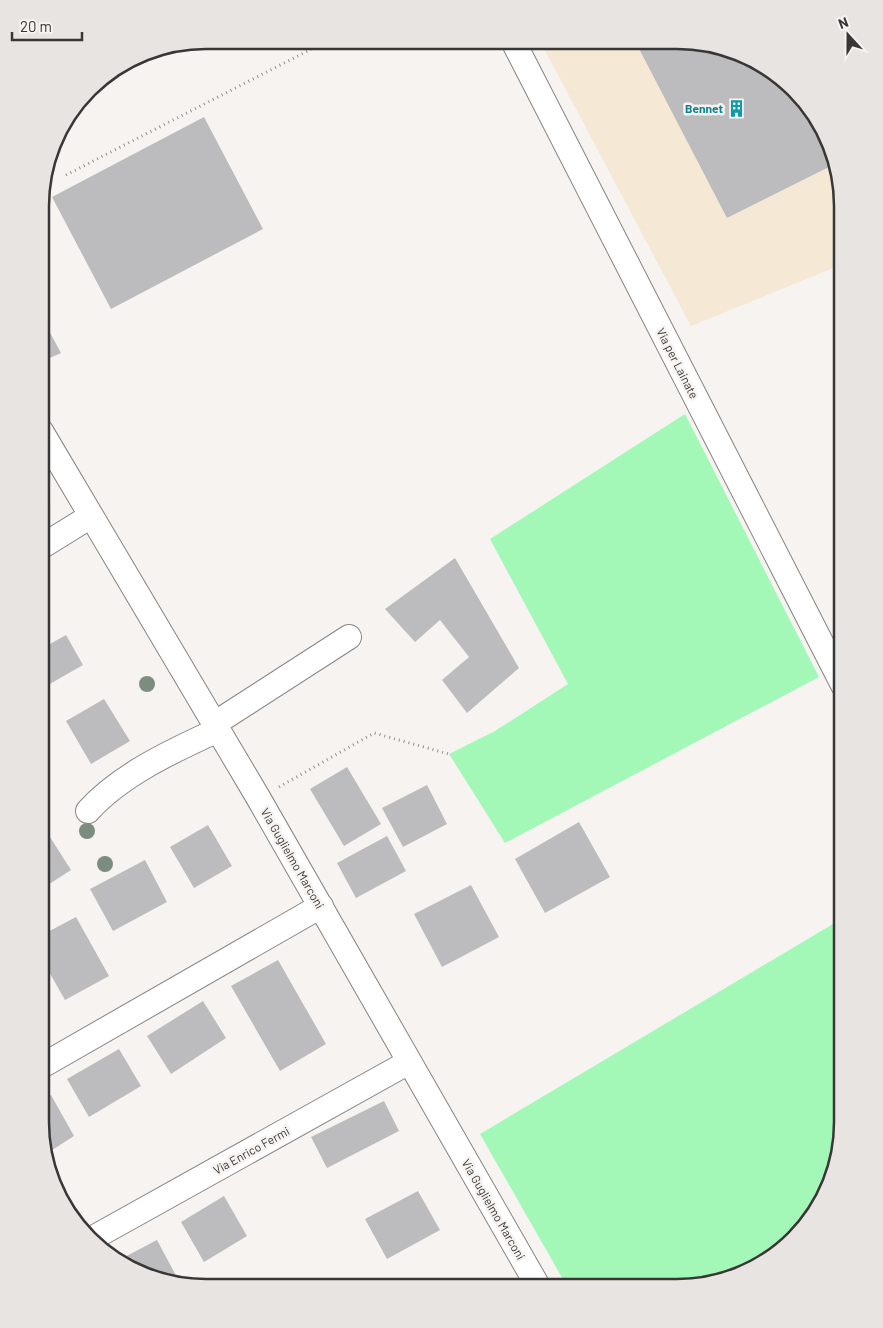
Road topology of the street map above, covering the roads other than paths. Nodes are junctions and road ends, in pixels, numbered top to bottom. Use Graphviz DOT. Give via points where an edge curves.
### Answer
graph roads {
  1 [pos="517,49"];
  2 [pos="49,445"];
  3 [pos="91,516"];
  4 [pos="49,542"];
  5 [pos="349,637"];
  6 [pos="834,667"];
  7 [pos="216,727"];
  8 [pos="88,811"];
  9 [pos="320,906"];
  10 [pos="49,1062"];
  11 [pos="409,1062"];
  12 [pos="98,1235"];
  13 [pos="534,1279"];
  1 -- 6 [label="street, Via per Lainate"];
  2 -- 3 [label="street, Via Guglielmo Marconi"];
  3 -- 4 [label="street"];
  3 -- 7 [label="street, Via Guglielmo Marconi"];
  5 -- 7 [label="street"];
  7 -- 8 [label="street" via="126,778 102,795"];
  7 -- 9 [label="street, Via Guglielmo Marconi"];
  9 -- 10 [label="street"];
  9 -- 11 [label="street, Via Guglielmo Marconi"];
  11 -- 12 [label="street, Via Enrico Fermi"];
  11 -- 13 [label="street, Via Guglielmo Marconi"];
}
